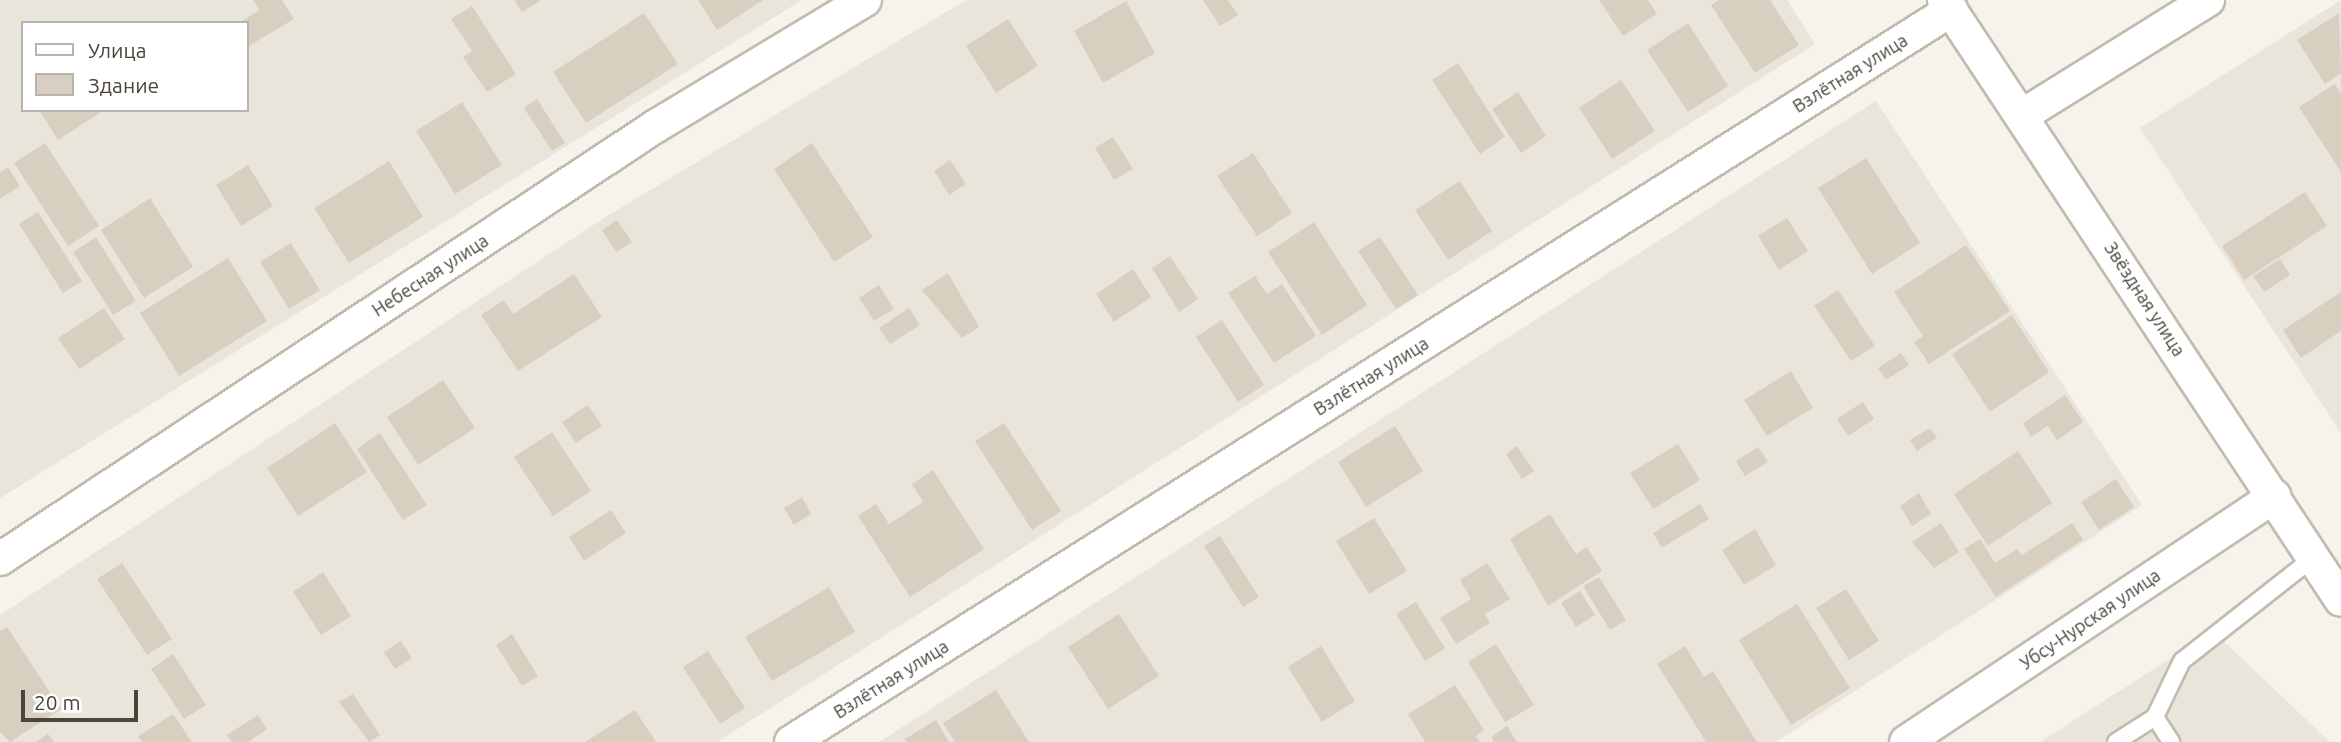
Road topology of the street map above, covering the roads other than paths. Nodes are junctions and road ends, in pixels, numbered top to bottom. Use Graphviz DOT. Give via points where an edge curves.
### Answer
graph roads {
  1 [pos="865,0"];
  2 [pos="2208,0"];
  3 [pos="1947,5"];
  4 [pos="2023,115"];
  5 [pos="2275,496"];
  6 [pos="2313,558"];
  7 [pos="0,559"];
  8 [pos="2341,600"];
  9 [pos="2155,716"];
  10 [pos="791,742"];
  11 [pos="1906,742"];
  12 [pos="2116,742"];
  13 [pos="2171,742"];
  1 -- 7 [label="street, Небесная улица" via="656,126"];
  2 -- 4 [label="street"];
  3 -- 4 [label="street, Звёздная улица"];
  3 -- 10 [label="street, Взлётная улица"];
  4 -- 5 [label="street, Звёздная улица"];
  5 -- 6 [label="street, Звёздная улица"];
  5 -- 11 [label="street, Убсу-Нурская улица"];
  6 -- 8 [label="street, Звёздная улица"];
  6 -- 9 [label="lane" via="2182,661"];
  9 -- 12 [label="lane"];
  9 -- 13 [label="lane"];
}
